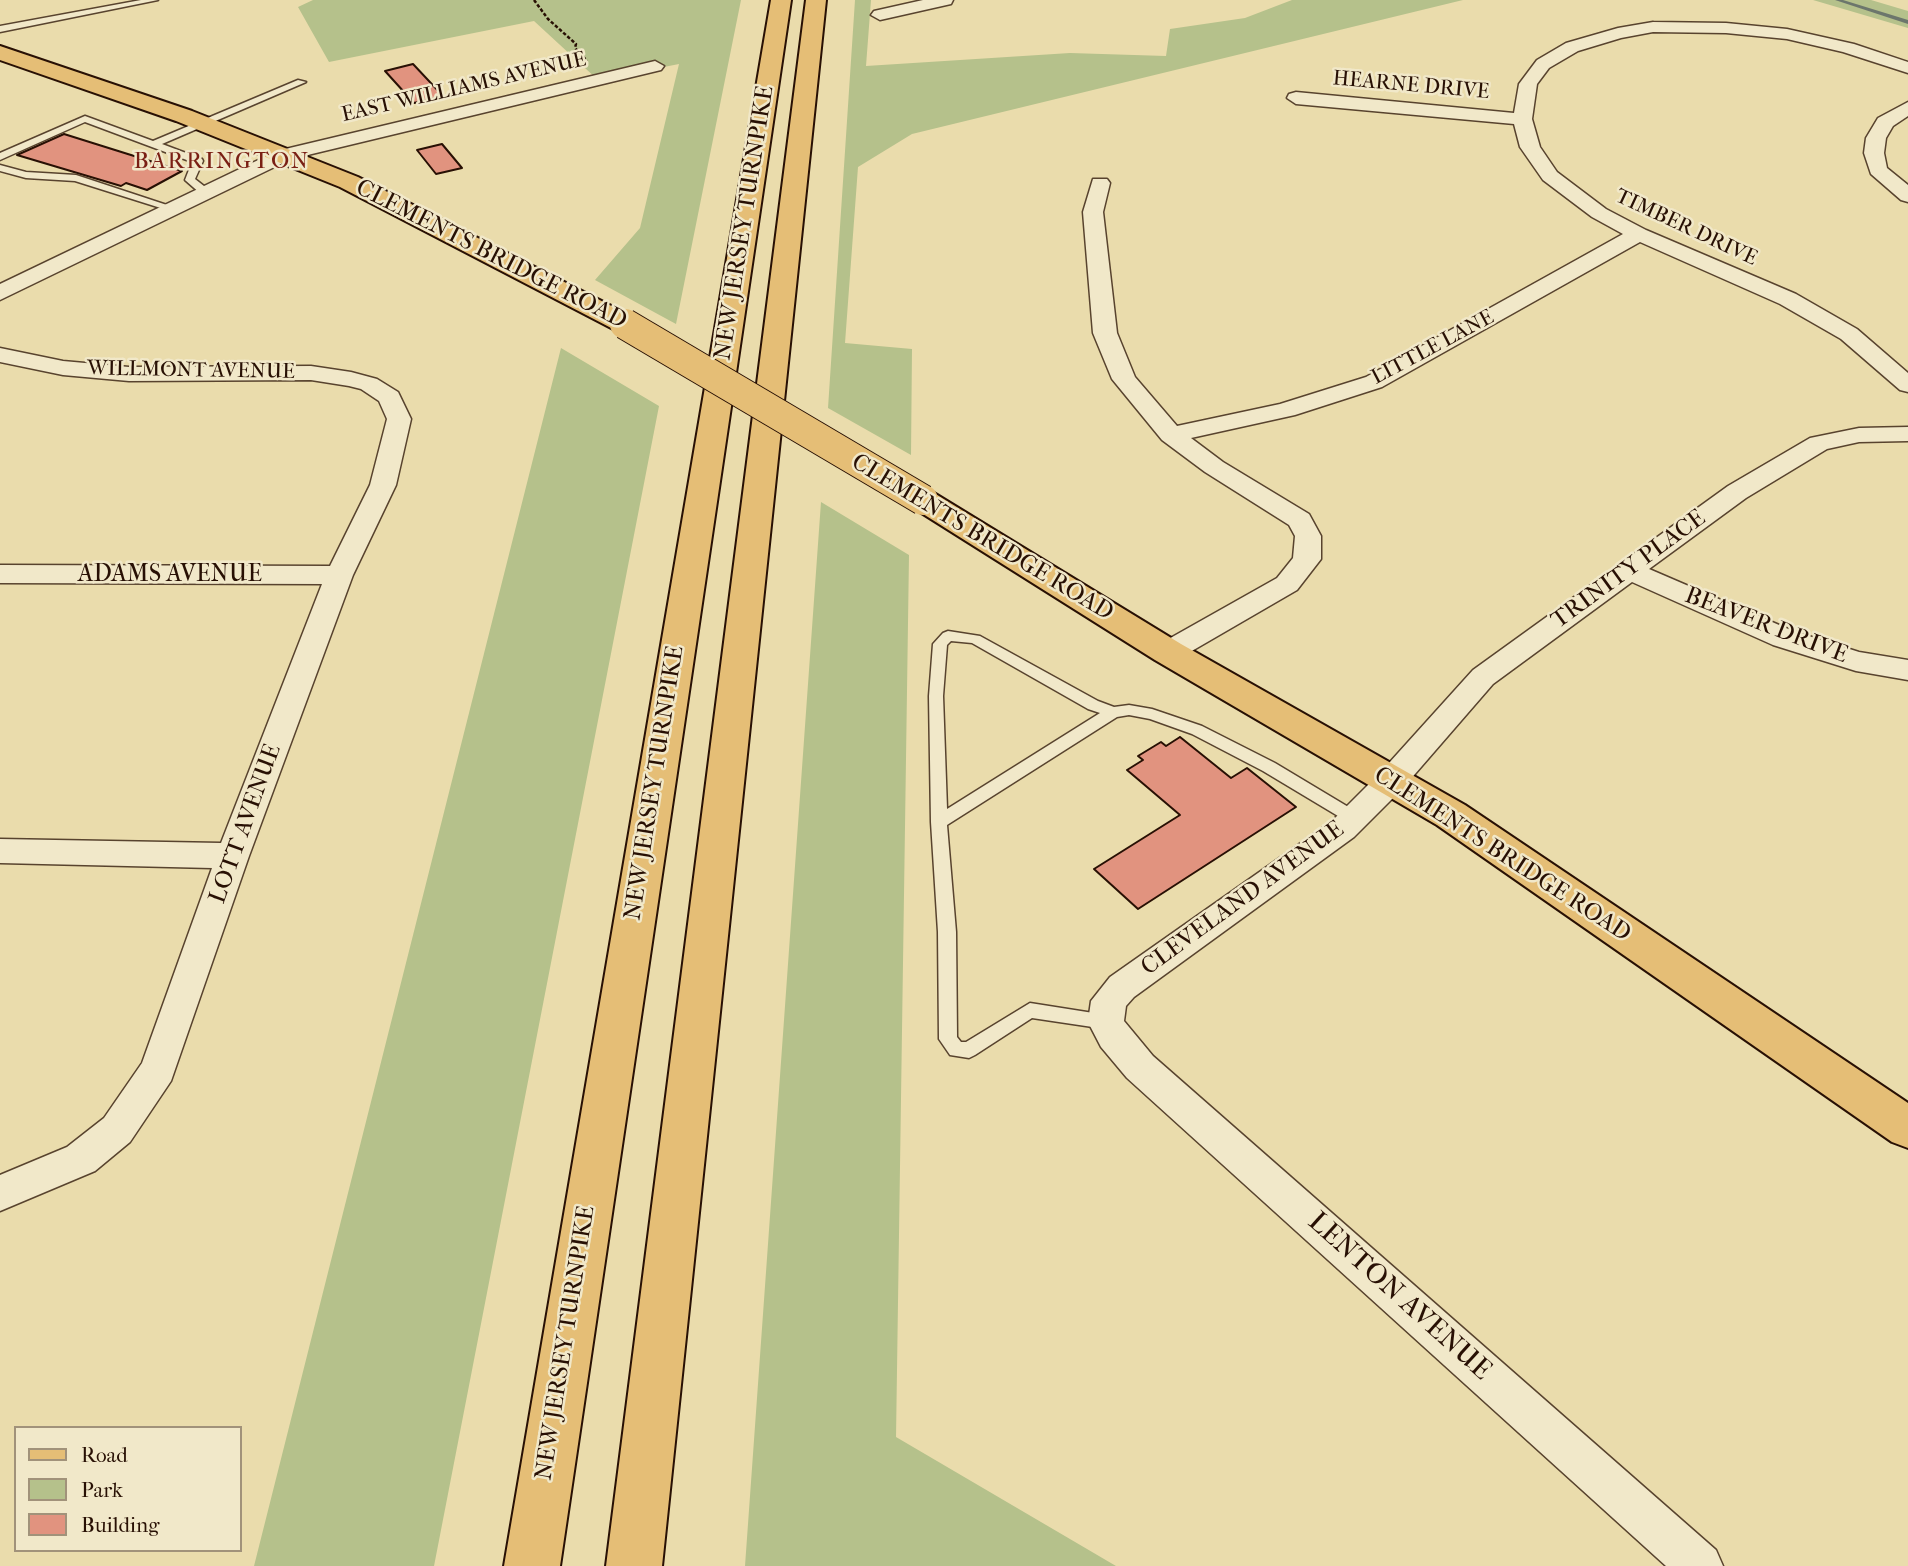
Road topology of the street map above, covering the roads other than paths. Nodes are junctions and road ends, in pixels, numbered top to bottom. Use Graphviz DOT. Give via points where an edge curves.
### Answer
graph roads {
  1 [pos="154,0"];
  2 [pos="780,0"];
  3 [pos="816,0"];
  4 [pos="945,0"];
  5 [pos="880,15"];
  6 [pos="0,29"];
  7 [pos="0,53"];
  8 [pos="655,66"];
  9 [pos="1908,68"];
  10 [pos="301,82"];
  11 [pos="1296,98"];
  12 [pos="1908,108"];
  13 [pos="1522,119"];
  14 [pos="204,124"];
  15 [pos="155,144"];
  16 [pos="284,155"];
  17 [pos="0,157"];
  18 [pos="0,168"];
  19 [pos="1100,183"];
  20 [pos="205,192"];
  21 [pos="1908,197"];
  22 [pos="171,208"];
  23 [pos="1639,234"];
  24 [pos="0,293"];
  25 [pos="0,355"];
  26 [pos="1908,385"];
  27 [pos="381,391"];
  28 [pos="1908,434"];
  29 [pos="1171,435"];
  30 [pos="1628,570"];
  31 [pos="0,574"];
  32 [pos="339,575"];
  33 [pos="1168,652"];
  34 [pos="1908,670"];
  35 [pos="1113,712"];
  36 [pos="1391,780"];
  37 [pos="1354,818"];
  38 [pos="939,822"];
  39 [pos="0,851"];
  40 [pos="233,856"];
  41 [pos="1105,1021"];
  42 [pos="1908,1128"];
  43 [pos="0,1193"];
  44 [pos="532,1566"];
  45 [pos="634,1566"];
  46 [pos="1700,1566"];
  1 -- 6 [label="lane"];
  2 -- 44 [label="main road, NEW JERSEY TURNPIKE"];
  3 -- 45 [label="main road, NEW JERSEY TURNPIKE"];
  4 -- 5 [label="street"];
  7 -- 14 [label="main road, CLEMENTS BRIDGE ROAD"];
  8 -- 16 [label="street, EAST WILLIAMS AVENUE"];
  9 -- 13 [label="street, TIMBER DRIVE" via="1787,34 1653,27 1572,47 1543,64 1528,84"];
  10 -- 14 [label="lane"];
  11 -- 13 [label="street, HEARNE DRIVE"];
  12 -- 21 [label="street" via="1885,122 1874,153 1878,170"];
  13 -- 23 [label="street, TIMBER DRIVE" via="1530,147 1550,176 1599,213"];
  14 -- 15 [label="lane"];
  14 -- 16 [label="main road, CLEMENTS BRIDGE ROAD"];
  15 -- 17 [label="lane" via="85,119"];
  15 -- 20 [label="lane" via="198,161 190,180"];
  16 -- 20 [label="street, EAST WILLIAMS AVENUE"];
  16 -- 33 [label="main road, CLEMENTS BRIDGE ROAD, bridge" via="349,182 625,324"];
  18 -- 22 [label="lane" via="26,175 76,178"];
  19 -- 29 [label="street" via="1093,212 1105,332 1124,379"];
  20 -- 22 [label="street, EAST WILLIAMS AVENUE"];
  22 -- 24 [label="street, EAST WILLIAMS AVENUE"];
  23 -- 26 [label="street, TIMBER DRIVE" via="1808,310 1849,334"];
  23 -- 29 [label="street, LITTLE LANE" via="1374,382 1286,410"];
  25 -- 27 [label="street, WILLMONT AVENUE" via="63,368 129,374 311,373 351,379"];
  27 -- 32 [label="street, LOTT AVENUE" via="399,419 383,485"];
  28 -- 30 [label="street, TRINITY PLACE" via="1859,435 1819,443 1737,492"];
  29 -- 33 [label="street" via="1300,520 1308,536 1307,559 1287,584"];
  30 -- 34 [label="street, BEAVER DRIVE" via="1783,638 1856,661"];
  30 -- 36 [label="street, TRINITY PLACE" via="1483,677"];
  31 -- 32 [label="street, ADAMS AVENUE"];
  32 -- 40 [label="street, LOTT AVENUE"];
  33 -- 36 [label="main road, CLEMENTS BRIDGE ROAD"];
  35 -- 37 [label="lane" via="1152,713 1197,730"];
  35 -- 38 [label="lane"];
  35 -- 38 [label="lane" via="975,639 948,636 940,645 936,695"];
  36 -- 37 [label="street, CLEVELAND AVENUE"];
  36 -- 42 [label="main road, CLEMENTS BRIDGE ROAD" via="1451,815"];
  37 -- 41 [label="street, CLEVELAND AVENUE" via="1122,987 1109,1001"];
  38 -- 41 [label="lane" via="948,1039 956,1050 969,1050 1030,1010"];
  39 -- 40 [label="street"];
  40 -- 43 [label="street, LOTT AVENUE" via="158,1070 145,1090 117,1130 81,1159"];
  41 -- 46 [label="street, LENTON AVENUE" via="1140,1067"];
}
